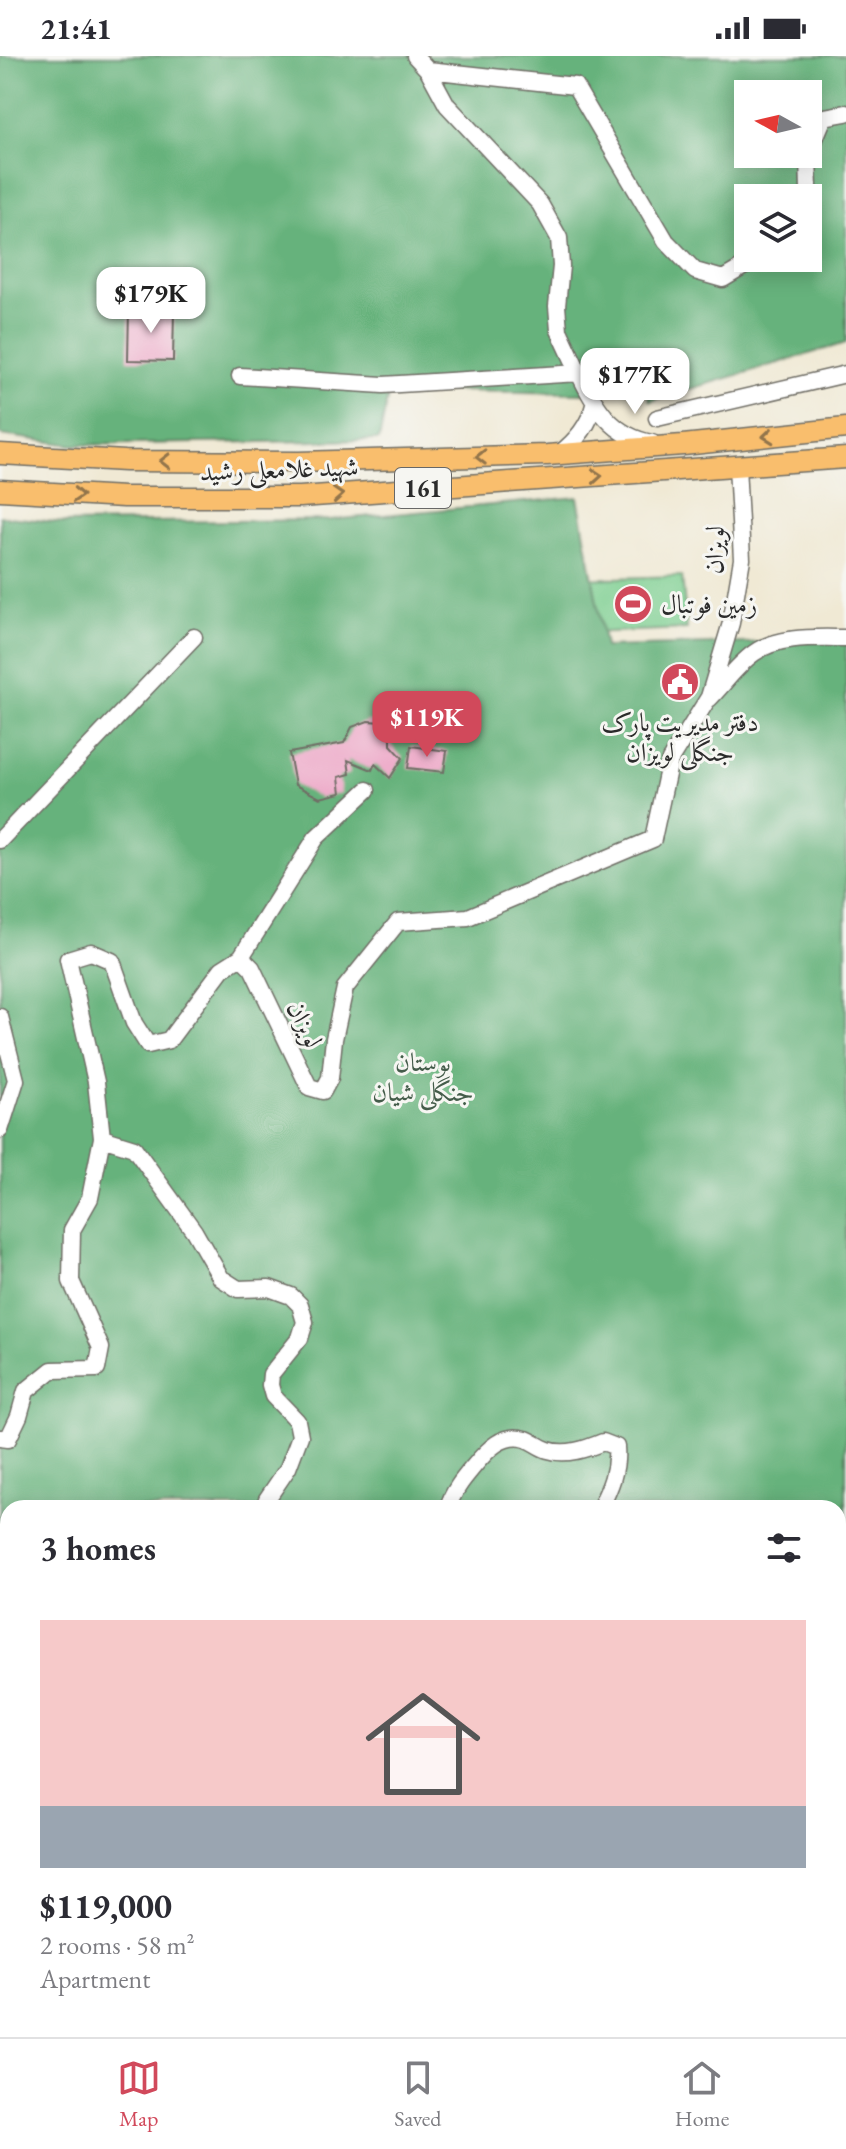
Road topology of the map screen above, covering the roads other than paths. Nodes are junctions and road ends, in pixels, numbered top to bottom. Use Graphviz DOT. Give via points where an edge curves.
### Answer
graph roads {
  1 [pos="415,56"];
  2 [pos="428,70"];
  3 [pos="846,113"];
  4 [pos="809,184"];
  5 [pos="735,272"];
  6 [pos="579,373"];
  7 [pos="846,374"];
  8 [pos="240,376"];
  9 [pos="594,405"];
  10 [pos="657,418"];
  11 [pos="846,428"];
  12 [pos="666,446"];
  13 [pos="0,454"];
  14 [pos="559,454"];
  15 [pos="846,458"];
  16 [pos="737,466"];
  17 [pos="0,490"];
  18 [pos="194,637"];
  19 [pos="846,638"];
  20 [pos="704,704"];
  21 [pos="367,790"];
  22 [pos="0,840"];
  23 [pos="241,957"];
  24 [pos="0,1017"];
  25 [pos="0,1130"];
  26 [pos="102,1138"];
  27 [pos="0,1438"];
  28 [pos="267,1500"];
  29 [pos="450,1500"];
  30 [pos="604,1500"];
  1 -- 2 [label="street"];
  2 -- 5 [label="street" via="575,86 666,241 695,271 723,279"];
  2 -- 6 [label="street" via="447,105 540,204 559,238 559,330"];
  3 -- 4 [label="street" via="824,117 808,155"];
  6 -- 8 [label="street" via="383,385"];
  6 -- 9 [label="street"];
  7 -- 10 [label="street"];
  9 -- 12 [label="street" via="634,440"];
  9 -- 14 [label="street" via="584,430"];
  11 -- 12 [label="main road, شهید غلامعلی رشید / 161, one-way"];
  12 -- 14 [label="main road, شهید غلامعلی رشید / 161"];
  14 -- 13 [label="main road, شهید غلامعلی رشید / 161, one-way" via="299,462"];
  15 -- 16 [label="main road, شهید غلامعلی رشید / 161"];
  17 -- 16 [label="main road, شهید غلامعلی رشید / 161, one-way" via="124,497 300,497"];
  16 -- 20 [label="street, لویزان" via="742,559 731,623"];
  18 -- 22 [label="street"];
  19 -- 20 [label="street" via="775,643 754,653"];
  20 -- 23 [label="street, لویزان" via="670,760 653,839 468,917 398,922 345,988 330,1078 323,1091 309,1087 252,968"];
  21 -- 23 [label="street" via="316,838"];
  23 -- 26 [label="street" via="222,969 169,1040 148,1045 134,1023 112,961 91,952 68,959 96,1082"];
  24 -- 25 [label="street" via="16,1080"];
  26 -- 27 [label="street" via="90,1198 72,1230 71,1281 101,1348 97,1369 52,1370 26,1391 8,1439"];
  26 -- 28 [label="street" via="134,1148 221,1278 238,1289 269,1288 300,1305 305,1322 300,1338 271,1374 270,1385 273,1396 297,1421 300,1436 288,1468"];
  29 -- 30 [label="street" via="484,1454 514,1438 556,1452 603,1442 616,1447 612,1486"];
}
